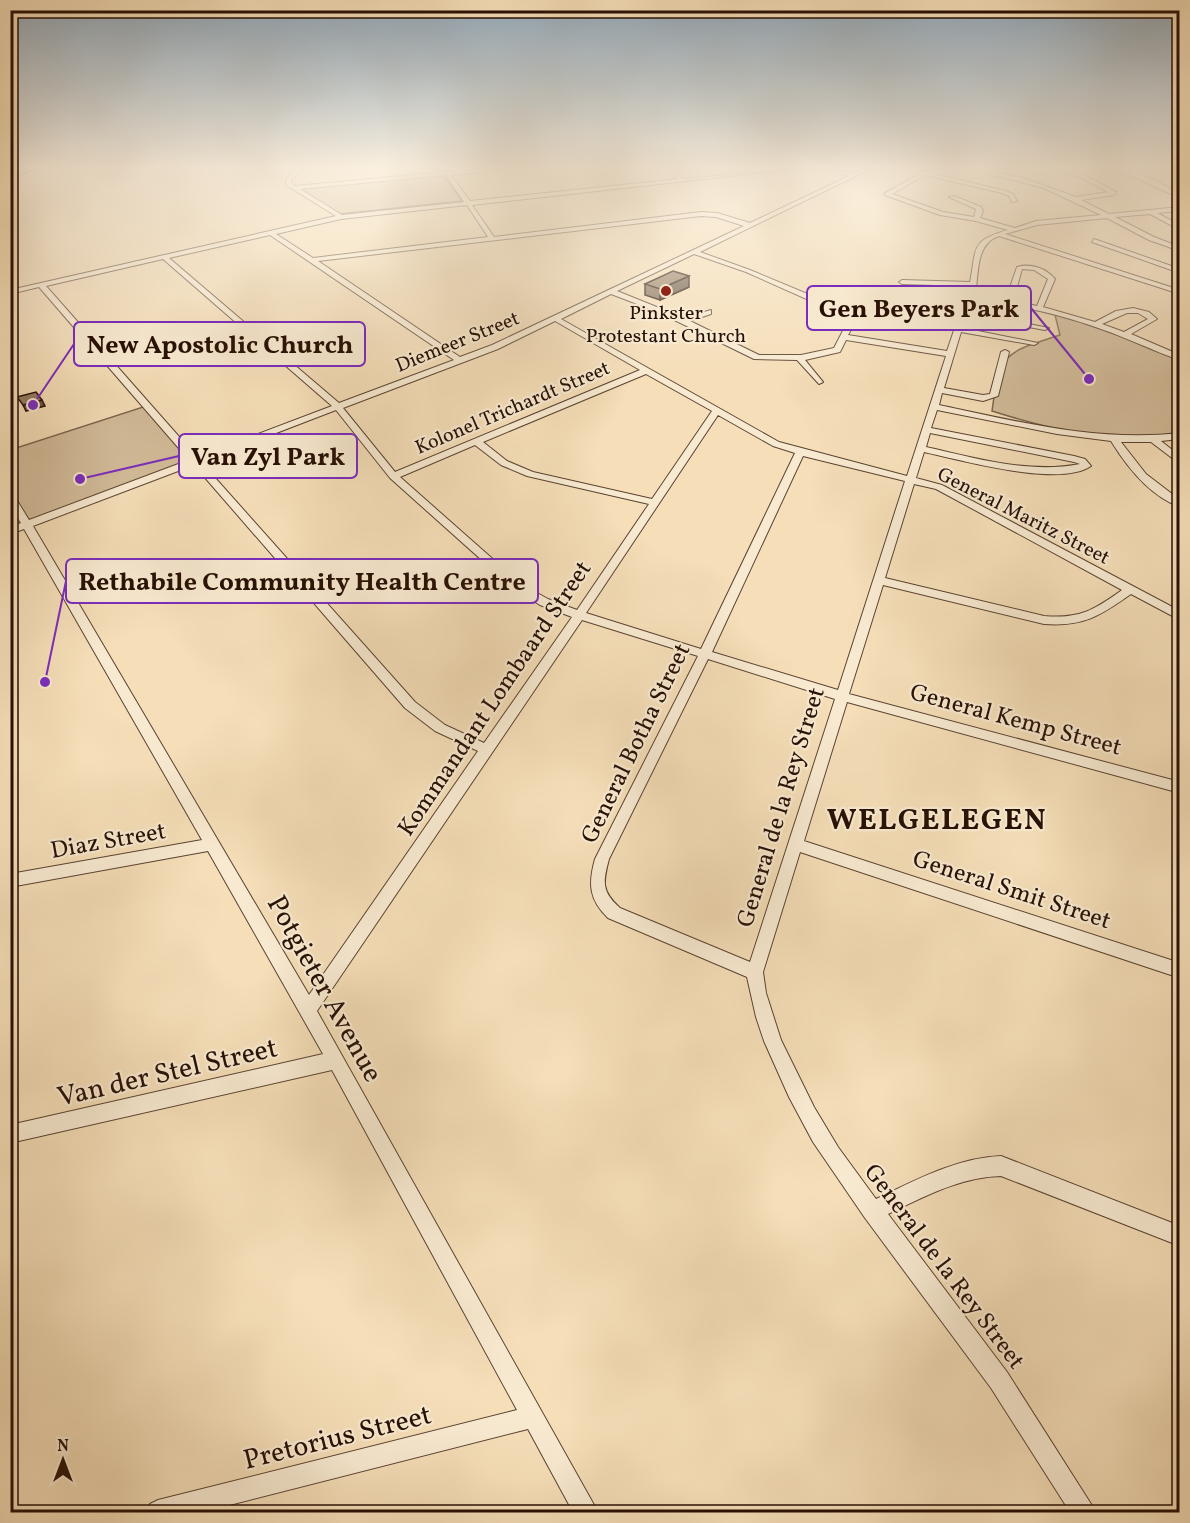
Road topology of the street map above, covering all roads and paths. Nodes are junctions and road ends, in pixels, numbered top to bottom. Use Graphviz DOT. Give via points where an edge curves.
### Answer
graph roads {
  1 [pos="241,239"];
  2 [pos="282,239"];
  3 [pos="483,239"];
  4 [pos="720,239"];
  5 [pos="988,239"];
  6 [pos="1014,239"];
  7 [pos="1150,239"];
  8 [pos="1094,241"];
  9 [pos="1179,249"];
  10 [pos="694,252"];
  11 [pos="164,257"];
  12 [pos="313,260"];
  13 [pos="1179,271"];
  14 [pos="902,282"];
  15 [pos="41,285"];
  16 [pos="972,285"];
  17 [pos="10,292"];
  18 [pos="612,292"];
  19 [pos="1179,292"];
  20 [pos="969,296"];
  21 [pos="1009,301"];
  22 [pos="1040,307"];
  23 [pos="708,312"];
  24 [pos="966,314"];
  25 [pos="556,319"];
  26 [pos="683,321"];
  27 [pos="1098,323"];
  28 [pos="1045,328"];
  29 [pos="960,330"];
  30 [pos="1125,334"];
  31 [pos="844,337"];
  32 [pos="1034,343"];
  33 [pos="1005,352"];
  34 [pos="950,354"];
  35 [pos="1178,356"];
  36 [pos="798,357"];
  37 [pos="459,360"];
  38 [pos="645,371"];
  39 [pos="819,382"];
  40 [pos="940,390"];
  41 [pos="338,407"];
  42 [pos="934,407"];
  43 [pos="716,411"];
  44 [pos="926,430"];
  45 [pos="1179,436"];
  46 [pos="1114,438"];
  47 [pos="1153,439"];
  48 [pos="476,441"];
  49 [pos="920,448"];
  50 [pos="800,452"];
  51 [pos="1179,461"];
  52 [pos="195,462"];
  53 [pos="393,476"];
  54 [pos="910,480"];
  55 [pos="10,496"];
  56 [pos="653,502"];
  57 [pos="1179,504"];
  58 [pos="27,525"];
  59 [pos="10,531"];
  60 [pos="878,580"];
  61 [pos="1129,590"];
  62 [pos="579,615"];
  63 [pos="1179,616"];
  64 [pos="705,653"];
  65 [pos="841,696"];
  66 [pos="488,750"];
  67 [pos="1179,788"];
  68 [pos="213,844"];
  69 [pos="795,844"];
  70 [pos="10,881"];
  71 [pos="1179,971"];
  72 [pos="755,972"];
  73 [pos="308,1010"];
  74 [pos="336,1060"];
  75 [pos="10,1134"];
  76 [pos="872,1211"];
  77 [pos="1179,1236"];
  78 [pos="532,1417"];
  79 [pos="158,1512"];
  80 [pos="586,1512"];
  81 [pos="1083,1512"];
  1 -- 11 [label="street"];
  2 -- 12 [label="street"];
  3 -- 12 [label="street"];
  4 -- 10 [label="street, Diemeer Street"];
  5 -- 16 [label="street, General de la Rey Street" via="978,249"];
  6 -- 19 [label="street"];
  7 -- 9 [label="street"];
  8 -- 13 [label="street"];
  10 -- 18 [label="street, Diemeer Street"];
  10 -- 31 [label="street" via="847,314 853,319"];
  11 -- 15 [label="street"];
  11 -- 41 [label="street, General Kemp Street"];
  12 -- 37 [label="street"];
  14 -- 16 [label="street"];
  15 -- 17 [label="street"];
  15 -- 52 [label="street"];
  16 -- 20 [label="street, General de la Rey Street"];
  18 -- 25 [label="street, Diemeer Street"];
  18 -- 26 [label="street"];
  20 -- 21 [label="street"];
  20 -- 24 [label="street, General de la Rey Street"];
  21 -- 22 [label="street"];
  21 -- 22 [label="street" via="1018,268 1034,269 1052,279"];
  22 -- 27 [label="street"];
  23 -- 26 [label="street"];
  24 -- 28 [label="street"];
  24 -- 29 [label="street, General de la Rey Street"];
  25 -- 37 [label="street, Diemeer Street"];
  25 -- 38 [label="street, General Maritz Street"];
  26 -- 36 [label="street" via="753,356"];
  27 -- 30 [label="street"];
  27 -- 30 [label="street" via="1128,310 1141,311 1154,319"];
  29 -- 32 [label="street"];
  29 -- 34 [label="street, General de la Rey Street"];
  30 -- 35 [label="street"];
  31 -- 34 [label="street"];
  31 -- 36 [label="street" via="836,351"];
  33 -- 40 [label="street" via="994,396 983,398"];
  34 -- 40 [label="street, General de la Rey Street"];
  36 -- 39 [label="street"];
  37 -- 41 [label="street, Diemeer Street"];
  38 -- 43 [label="street, General Maritz Street"];
  38 -- 48 [label="street, Kolonel Trichardt Street"];
  40 -- 42 [label="street, General de la Rey Street"];
  41 -- 52 [label="street, Diemeer Street"];
  41 -- 53 [label="street, General Kemp Street"];
  42 -- 44 [label="street, General de la Rey Street"];
  42 -- 46 [label="street"];
  43 -- 50 [label="street, General Maritz Street" via="769,441"];
  43 -- 56 [label="street, Kommandant Lombaard Street"];
  44 -- 49 [label="street, General de la Rey Street"];
  44 -- 49 [label="street" via="1078,459 1086,466 1019,468"];
  45 -- 47 [label="street"];
  46 -- 47 [label="street"];
  46 -- 57 [label="street" via="1145,481"];
  47 -- 51 [label="street"];
  48 -- 53 [label="street, Kolonel Trichardt Street"];
  48 -- 56 [label="street" via="504,463 530,474"];
  49 -- 54 [label="street, General de la Rey Street"];
  50 -- 54 [label="street, General Maritz Street"];
  50 -- 64 [label="street, General Botha Street"];
  52 -- 58 [label="street, Diemeer Street"];
  52 -- 66 [label="street" via="410,705 440,728"];
  53 -- 62 [label="street, General Kemp Street" via="517,586 544,602"];
  54 -- 60 [label="street, General de la Rey Street"];
  54 -- 61 [label="street, General Maritz Street" via="947,491"];
  55 -- 58 [label="street, Potgieter Avenue"];
  56 -- 62 [label="street, Kommandant Lombaard Street"];
  58 -- 59 [label="street, Diemeer Street"];
  58 -- 68 [label="street, Potgieter Avenue"];
  60 -- 61 [label="street" via="1044,620 1067,622 1085,619"];
  60 -- 65 [label="street, General de la Rey Street"];
  61 -- 63 [label="street, General Maritz Street"];
  62 -- 64 [label="street, General Kemp Street"];
  62 -- 66 [label="street, Kommandant Lombaard Street"];
  64 -- 65 [label="street, General Kemp Street"];
  64 -- 72 [label="street, General Botha Street" via="602,859 597,894 614,913"];
  65 -- 67 [label="street, General Kemp Street"];
  65 -- 69 [label="street, General de la Rey Street"];
  66 -- 73 [label="street, Kommandant Lombaard Street"];
  68 -- 70 [label="street, Diaz Street"];
  68 -- 73 [label="street, Potgieter Avenue"];
  69 -- 71 [label="street, General Smit Street"];
  69 -- 72 [label="street, General de la Rey Street"];
  72 -- 76 [label="street, General de la Rey Street" via="767,1025 793,1087 821,1139"];
  73 -- 74 [label="street, Potgieter Avenue"];
  74 -- 75 [label="street, Van der Stel Street"];
  74 -- 78 [label="street, Potgieter Avenue"];
  76 -- 77 [label="street" via="964,1171 1001,1166"];
  76 -- 81 [label="street, General de la Rey Street" via="999,1380"];
  78 -- 79 [label="street, Pretorius Street"];
  78 -- 80 [label="street, Potgieter Avenue"];
}
